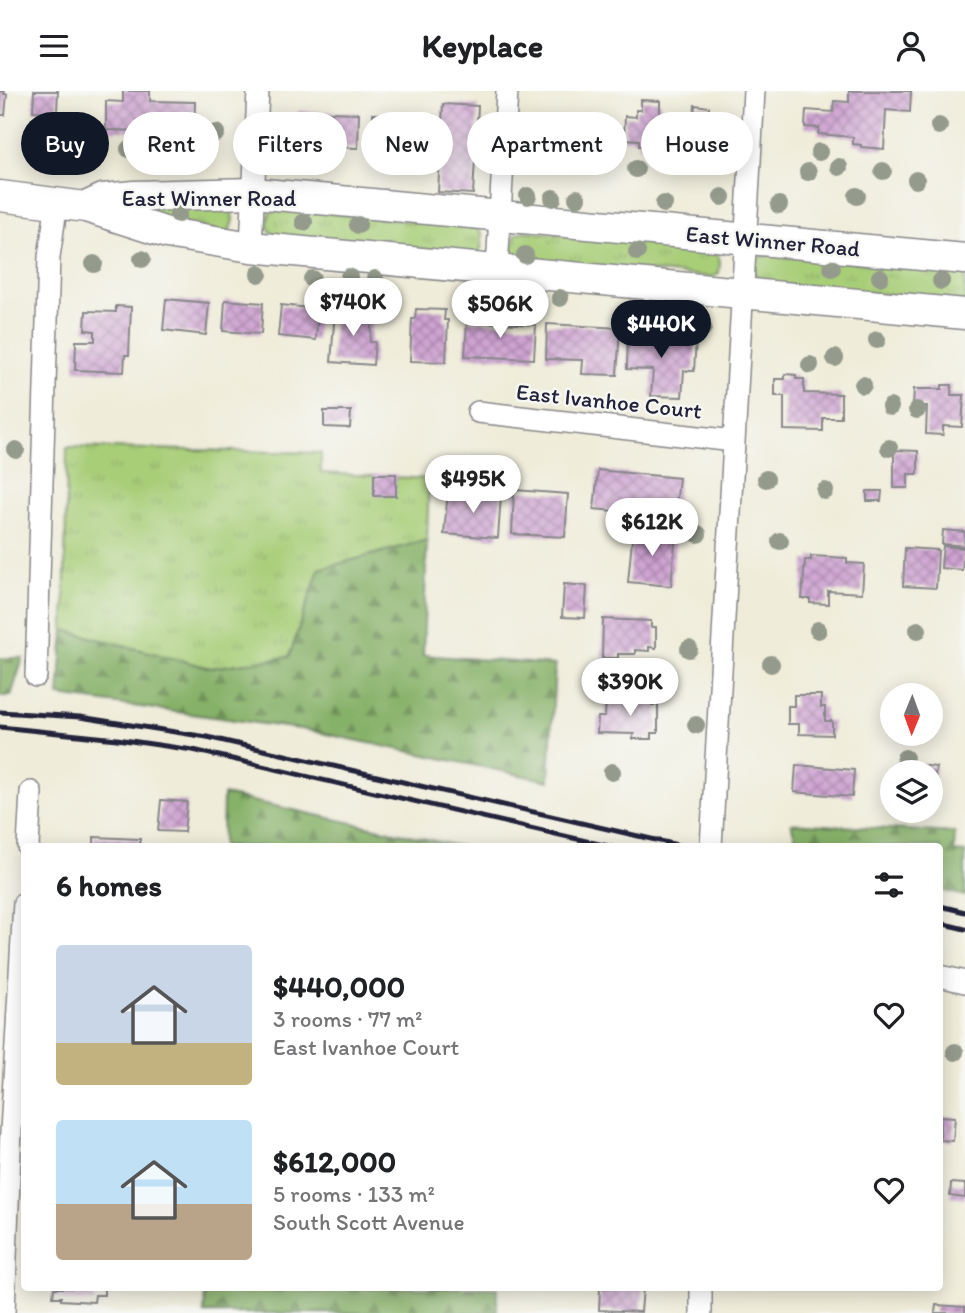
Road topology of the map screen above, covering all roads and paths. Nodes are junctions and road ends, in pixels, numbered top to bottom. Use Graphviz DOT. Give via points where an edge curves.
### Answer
graph roads {
  1 [pos="258,91"];
  2 [pos="507,91"];
  3 [pos="754,91"];
  4 [pos="254,193"];
  5 [pos="0,196"];
  6 [pos="57,202"];
  7 [pos="86,207"];
  8 [pos="500,215"];
  9 [pos="746,238"];
  10 [pos="251,247"];
  11 [pos="965,259"];
  12 [pos="497,269"];
  13 [pos="743,293"];
  14 [pos="965,314"];
  15 [pos="478,412"];
  16 [pos="734,441"];
  17 [pos="36,676"];
  18 [pos="31,792"];
  19 [pos="28,843"];
  20 [pos="711,843"];
  21 [pos="21,956"];
  22 [pos="943,977"];
  23 [pos="965,982"];
  24 [pos="701,1291"];
  25 [pos="4,1313"];
  26 [pos="701,1313"];
  1 -- 4 [label="street"];
  2 -- 8 [label="street"];
  3 -- 9 [label="street"];
  4 -- 7 [label="street, East Winner Road" via="134,196 103,199"];
  4 -- 8 [label="street, East Winner Road"];
  4 -- 10 [label="street"];
  5 -- 6 [label="street"];
  6 -- 7 [label="street"];
  6 -- 17 [label="street" via="49,257"];
  7 -- 10 [label="street, East Winner Road" via="167,233"];
  8 -- 9 [label="street, East Winner Road"];
  8 -- 12 [label="street"];
  9 -- 11 [label="street, East Winner Road"];
  9 -- 13 [label="street"];
  10 -- 12 [label="street, East Winner Road"];
  12 -- 13 [label="street, East Winner Road"];
  13 -- 14 [label="street, East Winner Road"];
  13 -- 16 [label="street"];
  15 -- 16 [label="street, East Ivanhoe Court"];
  16 -- 20 [label="street"];
  18 -- 19 [label="street"];
  21 -- 25 [label="street"];
  22 -- 23 [label="street"];
  24 -- 26 [label="street"];
}
